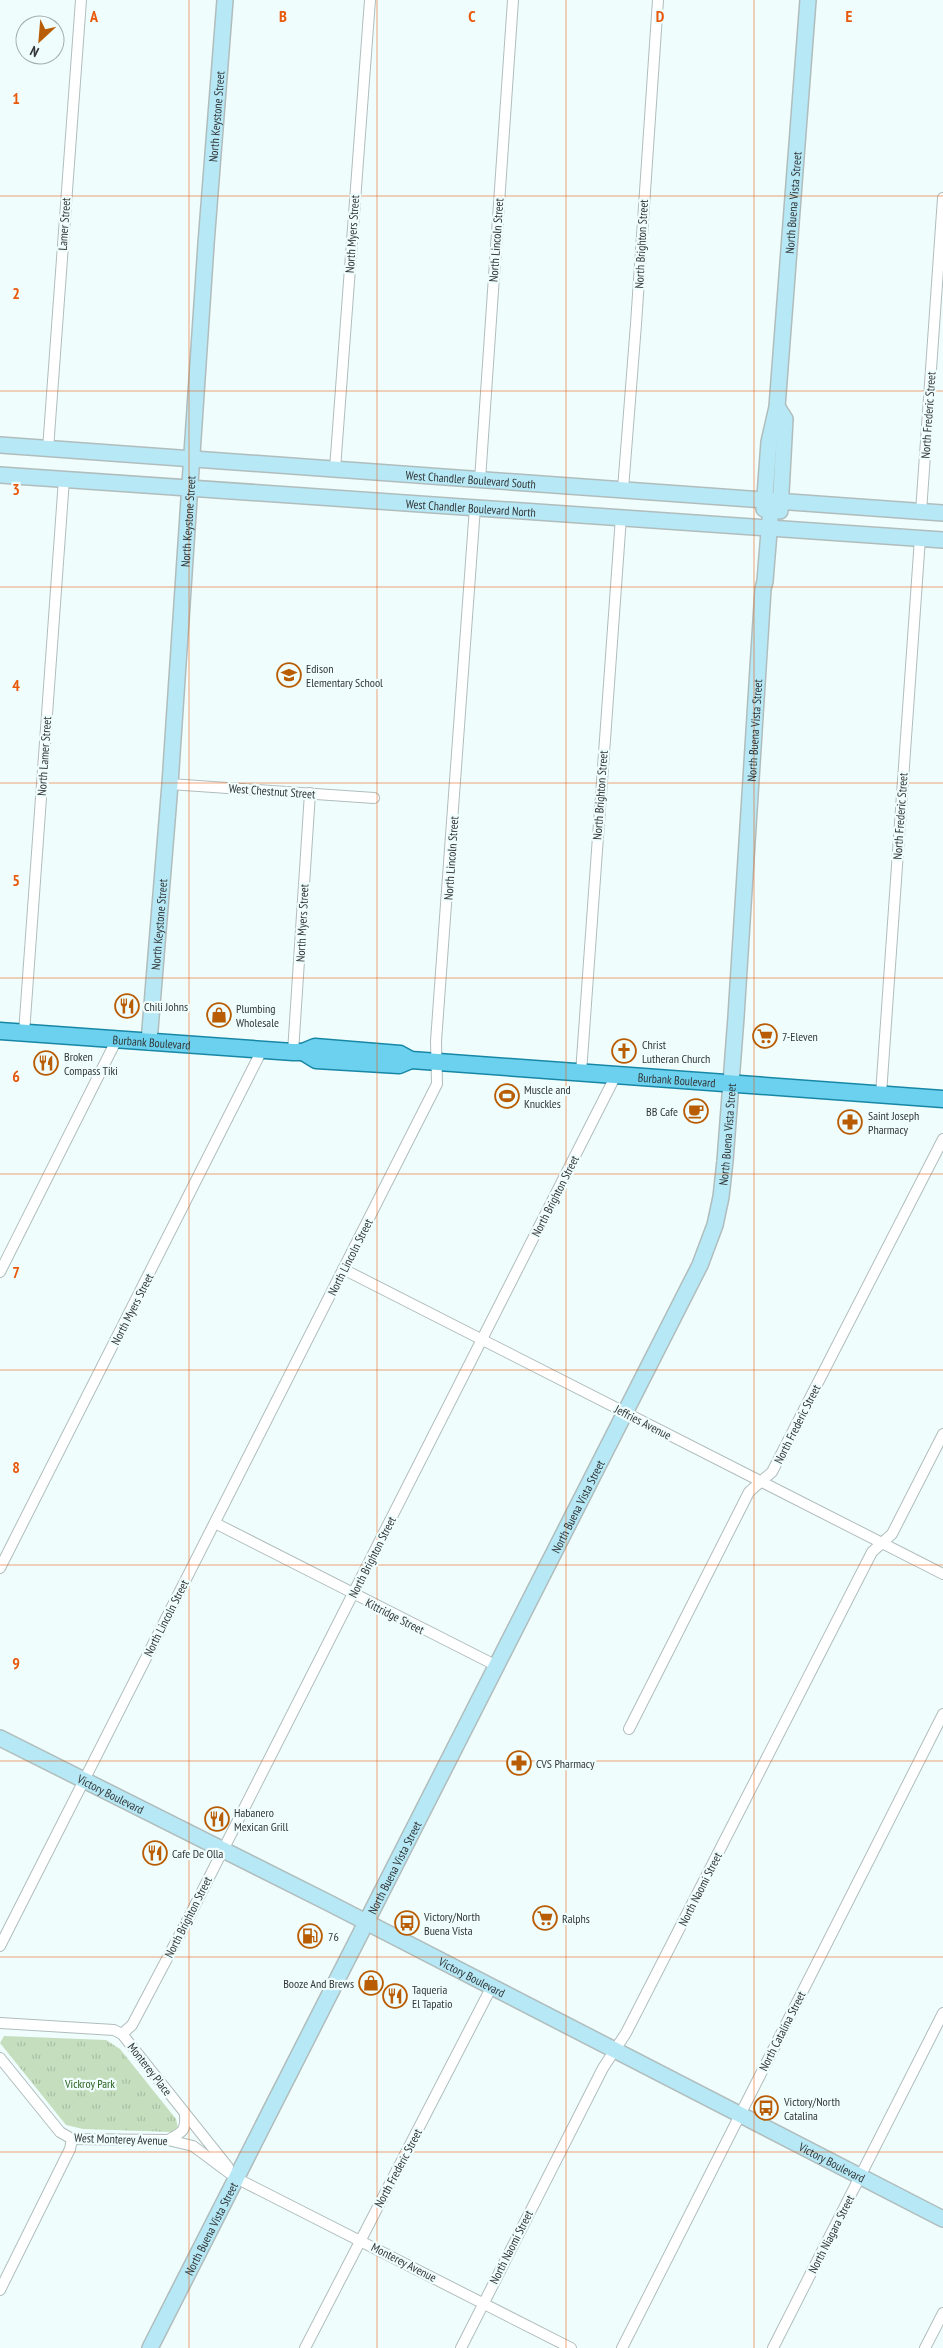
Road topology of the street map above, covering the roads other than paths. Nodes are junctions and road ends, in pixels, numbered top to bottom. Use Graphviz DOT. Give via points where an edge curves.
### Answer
graph roads {
  1 [pos="81,0"];
  2 [pos="225,0"];
  3 [pos="370,0"];
  4 [pos="513,0"];
  5 [pos="658,0"];
  6 [pos="808,0"];
  7 [pos="943,198"];
  8 [pos="0,445"];
  9 [pos="48,449"];
  10 [pos="192,459"];
  11 [pos="335,468"];
  12 [pos="0,475"];
  13 [pos="64,479"];
  14 [pos="480,480"];
  15 [pos="190,487"];
  16 [pos="623,489"];
  17 [pos="773,500"];
  18 [pos="475,507"];
  19 [pos="921,512"];
  20 [pos="943,513"];
  21 [pos="621,517"];
  22 [pos="770,529"];
  23 [pos="920,538"];
  24 [pos="943,540"];
  25 [pos="170,784"];
  26 [pos="310,793"];
  27 [pos="374,798"];
  28 [pos="0,1031"];
  29 [pos="24,1032"];
  30 [pos="117,1039"];
  31 [pos="149,1042"];
  32 [pos="262,1050"];
  33 [pos="298,1052"];
  34 [pos="437,1062"];
  35 [pos="581,1073"];
  36 [pos="616,1076"];
  37 [pos="730,1083"];
  38 [pos="880,1094"];
  39 [pos="943,1099"];
  40 [pos="943,1139"];
  41 [pos="343,1269"];
  42 [pos="0,1272"];
  43 [pos="482,1340"];
  44 [pos="626,1413"];
  45 [pos="943,1434"];
  46 [pos="760,1482"];
  47 [pos="215,1523"];
  48 [pos="882,1543"];
  49 [pos="0,1568"];
  50 [pos="943,1574"];
  51 [pos="353,1594"];
  52 [pos="497,1666"];
  53 [pos="943,1714"];
  54 [pos="629,1729"];
  55 [pos="0,1738"];
  56 [pos="82,1780"];
  57 [pos="222,1850"];
  58 [pos="366,1923"];
  59 [pos="0,1946"];
  60 [pos="491,1988"];
  61 [pos="943,2013"];
  62 [pos="2,2025"];
  63 [pos="122,2034"];
  64 [pos="614,2051"];
  65 [pos="0,2058"];
  66 [pos="185,2114"];
  67 [pos="739,2114"];
  68 [pos="72,2139"];
  69 [pos="168,2140"];
  70 [pos="860,2176"];
  71 [pos="236,2178"];
  72 [pos="943,2219"];
  73 [pos="360,2240"];
  74 [pos="0,2290"];
  75 [pos="483,2303"];
  76 [pos="943,2313"];
  77 [pos="150,2348"];
  78 [pos="306,2348"];
  79 [pos="461,2348"];
  80 [pos="571,2348"];
  81 [pos="622,2348"];
  82 [pos="773,2348"];
  83 [pos="925,2348"];
  1 -- 9 [label="street, Lamer Street"];
  2 -- 10 [label="main road, North Keystone Street"];
  3 -- 11 [label="street, North Myers Street"];
  4 -- 14 [label="street, North Lincoln Street"];
  5 -- 16 [label="street, North Brighton Street"];
  6 -- 17 [label="main road, North Buena Vista Street" via="777,412 785,419"];
  7 -- 19 [label="street, North Frederic Street"];
  8 -- 9 [label="main road, West Chandler Boulevard South"];
  9 -- 10 [label="main road, West Chandler Boulevard South"];
  10 -- 11 [label="main road, West Chandler Boulevard South"];
  10 -- 15 [label="main road, North Keystone Street"];
  11 -- 14 [label="main road, West Chandler Boulevard South"];
  12 -- 13 [label="main road, West Chandler Boulevard North"];
  13 -- 15 [label="main road, West Chandler Boulevard North"];
  13 -- 29 [label="street, North Lamer Street"];
  14 -- 16 [label="main road, West Chandler Boulevard South"];
  15 -- 18 [label="main road, West Chandler Boulevard North"];
  15 -- 25 [label="main road, North Keystone Street"];
  16 -- 17 [label="main road, West Chandler Boulevard South"];
  17 -- 19 [label="main road, West Chandler Boulevard South"];
  17 -- 22 [label="main road, North Buena Vista Street"];
  18 -- 21 [label="main road, West Chandler Boulevard North"];
  18 -- 34 [label="street, North Lincoln Street"];
  19 -- 20 [label="main road, West Chandler Boulevard South"];
  21 -- 22 [label="main road, West Chandler Boulevard North"];
  21 -- 35 [label="street, North Brighton Street"];
  22 -- 23 [label="main road, West Chandler Boulevard North"];
  22 -- 37 [label="main road, North Buena Vista Street" via="759,584 762,592"];
  23 -- 24 [label="main road, West Chandler Boulevard North"];
  23 -- 38 [label="street, North Frederic Street"];
  25 -- 26 [label="street, West Chestnut Street"];
  25 -- 31 [label="main road, North Keystone Street"];
  26 -- 27 [label="street, West Chestnut Street"];
  26 -- 33 [label="street, North Myers Street"];
  28 -- 29 [label="main road, Burbank Boulevard"];
  29 -- 30 [label="main road, Burbank Boulevard"];
  30 -- 31 [label="main road, Burbank Boulevard"];
  30 -- 42 [label="street"];
  31 -- 32 [label="main road, Burbank Boulevard"];
  32 -- 33 [label="main road, Burbank Boulevard"];
  32 -- 49 [label="street, North Myers Street"];
  33 -- 34 [label="main road, Burbank Boulevard" via="316,1060 399,1065 411,1060"];
  34 -- 35 [label="main road, Burbank Boulevard"];
  34 -- 41 [label="street, North Lincoln Street" via="437,1084"];
  35 -- 36 [label="main road, Burbank Boulevard"];
  36 -- 37 [label="main road, Burbank Boulevard"];
  36 -- 43 [label="street, North Brighton Street"];
  37 -- 38 [label="main road, Burbank Boulevard"];
  37 -- 44 [label="main road, North Buena Vista Street" via="725,1162 715,1225 700,1265"];
  38 -- 39 [label="main road, Burbank Boulevard"];
  40 -- 46 [label="street, North Frederic Street" via="772,1472"];
  41 -- 43 [label="street, Jeffries Avenue"];
  41 -- 47 [label="street, North Lincoln Street"];
  43 -- 44 [label="street, Jeffries Avenue"];
  43 -- 51 [label="street, North Brighton Street"];
  44 -- 46 [label="street, Jeffries Avenue"];
  44 -- 52 [label="main road, North Buena Vista Street"];
  45 -- 48 [label="street, North Naomi Street" via="892,1534"];
  46 -- 48 [label="street, Jeffries Avenue"];
  46 -- 54 [label="street, North Frederic Street" via="749,1492"];
  47 -- 51 [label="street, Kittridge Street"];
  47 -- 56 [label="street, North Lincoln Street"];
  48 -- 50 [label="street, Jeffries Avenue"];
  48 -- 64 [label="street, North Naomi Street" via="872,1552 650,1988"];
  51 -- 52 [label="street, Kittridge Street"];
  51 -- 57 [label="street, North Brighton Street"];
  52 -- 58 [label="main road, North Buena Vista Street"];
  53 -- 67 [label="street, North Catalina Street"];
  55 -- 56 [label="main road, Victory Boulevard"];
  56 -- 57 [label="main road, Victory Boulevard"];
  56 -- 59 [label="street, North Lincoln Street"];
  57 -- 58 [label="main road, Victory Boulevard"];
  57 -- 63 [label="street, North Brighton Street" via="132,2025"];
  58 -- 60 [label="main road, Victory Boulevard"];
  58 -- 71 [label="main road, North Buena Vista Street"];
  60 -- 64 [label="main road, Victory Boulevard"];
  60 -- 73 [label="street, North Frederic Street"];
  61 -- 70 [label="street, North Niagara Street"];
  62 -- 63 [label="street, Monterey Place" via="114,2030"];
  63 -- 66 [label="street, Monterey Place"];
  64 -- 67 [label="main road, Victory Boulevard"];
  64 -- 75 [label="street, North Naomi Street"];
  65 -- 68 [label="street, West Monterey Avenue" via="60,2132"];
  66 -- 69 [label="street" via="186,2126"];
  66 -- 71 [label="street, Monterey Place"];
  67 -- 70 [label="main road, Victory Boulevard"];
  67 -- 81 [label="street, North Catalina Street"];
  68 -- 69 [label="street, West Monterey Avenue"];
  68 -- 74 [label="street"];
  69 -- 71 [label="street, West Monterey Avenue" via="193,2146"];
  70 -- 72 [label="main road, Victory Boulevard"];
  70 -- 82 [label="street, North Niagara Street"];
  71 -- 73 [label="street, Monterey Avenue"];
  71 -- 77 [label="main road, North Buena Vista Street"];
  73 -- 75 [label="street, Monterey Avenue"];
  73 -- 78 [label="street, North Frederic Street"];
  75 -- 79 [label="street, North Naomi Street"];
  75 -- 80 [label="street, Monterey Avenue"];
  76 -- 83 [label="street"];
}
